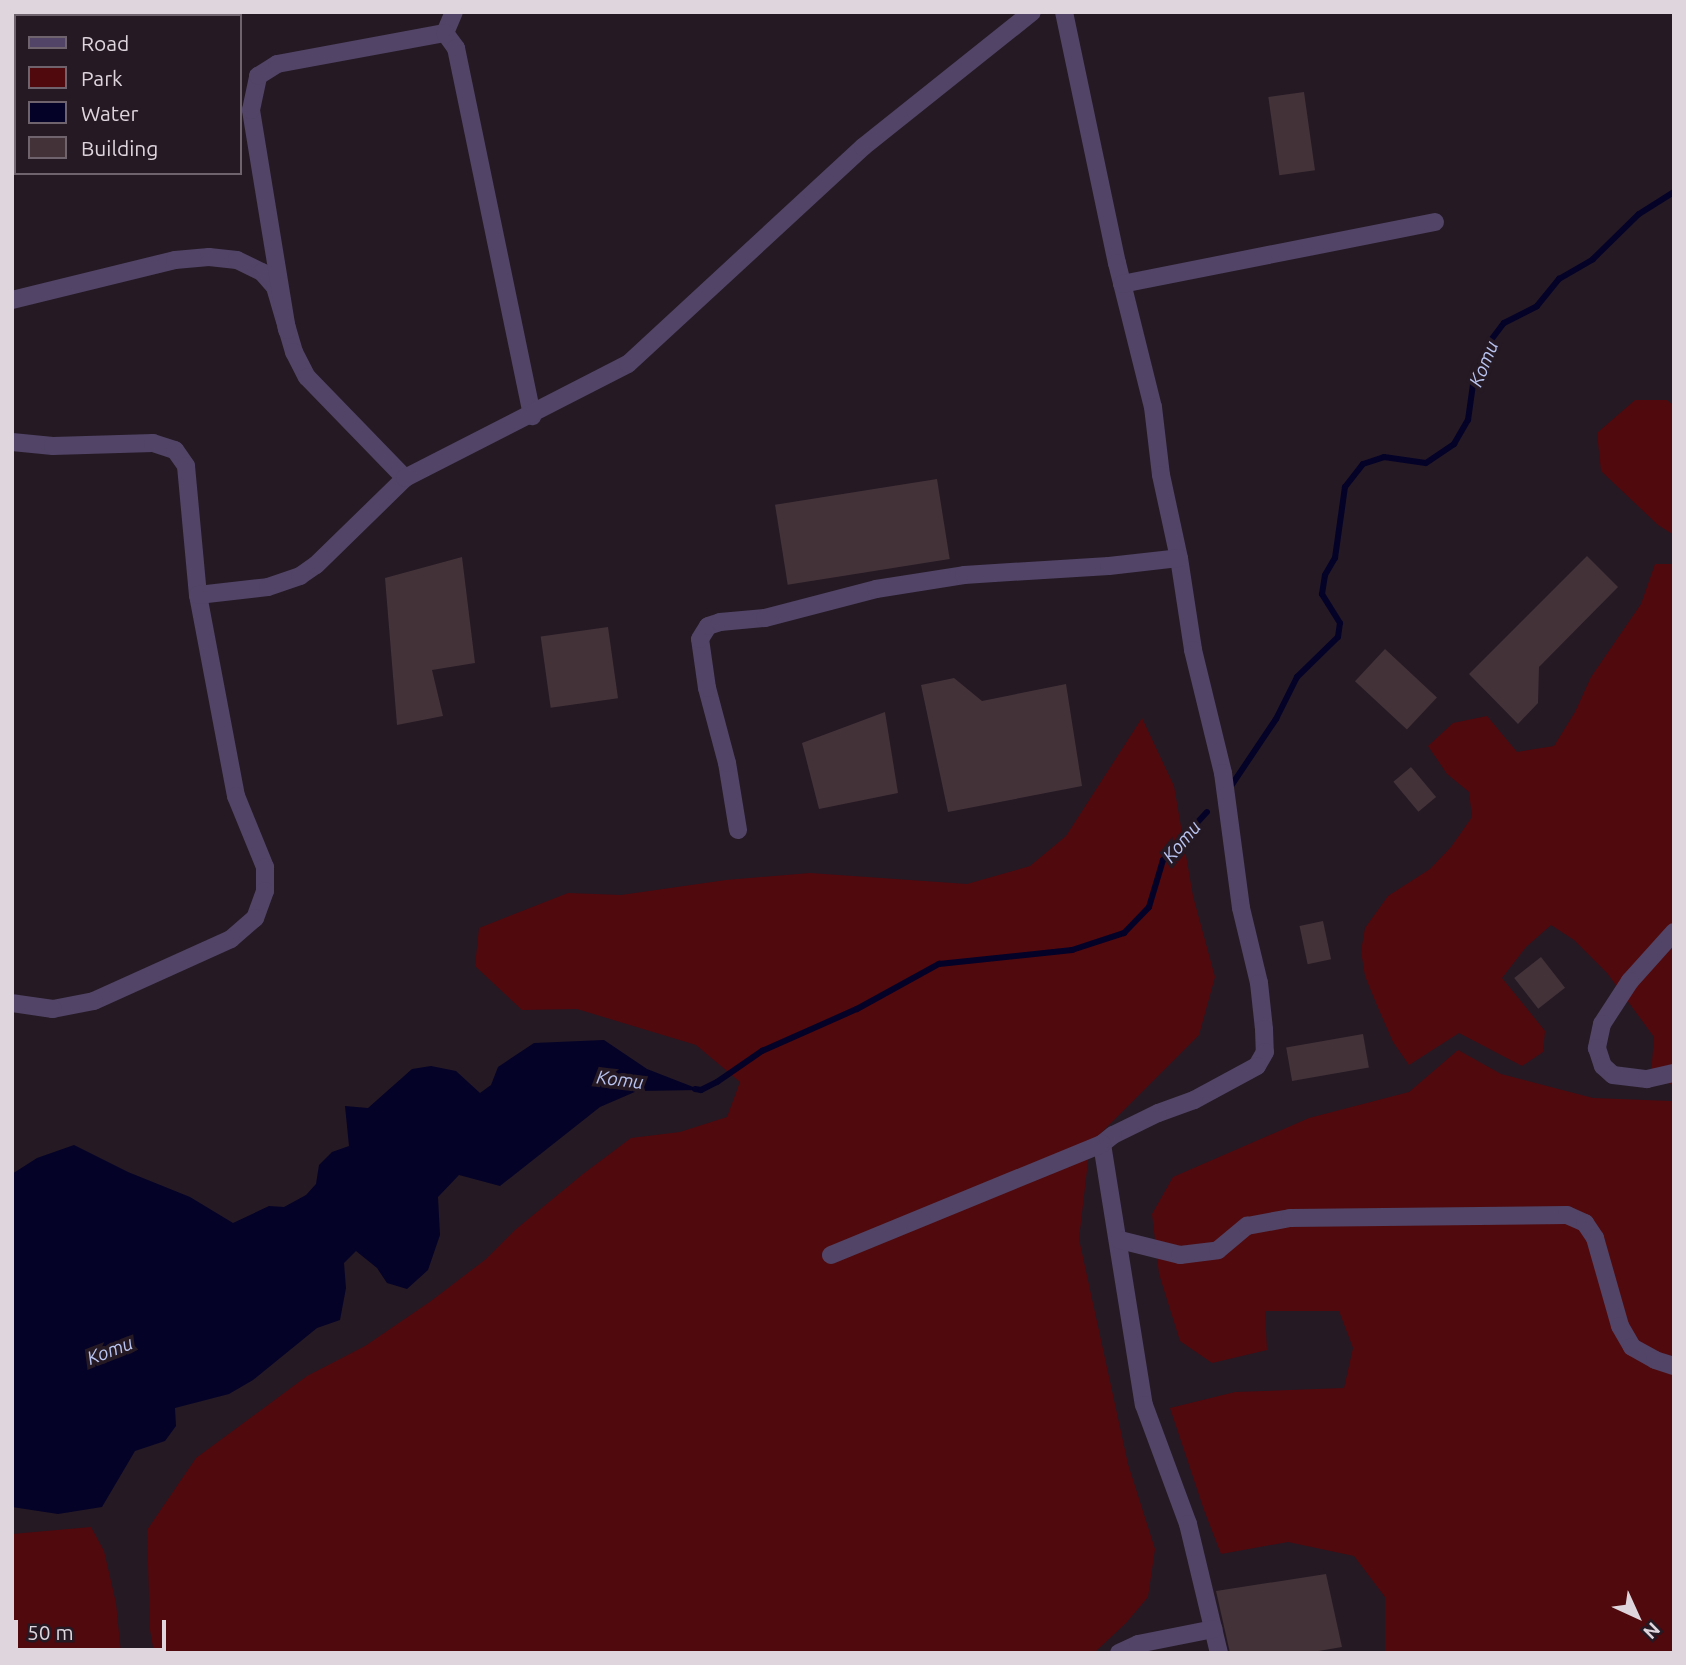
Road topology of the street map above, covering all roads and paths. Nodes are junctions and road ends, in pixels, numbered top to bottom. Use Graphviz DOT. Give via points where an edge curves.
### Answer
graph roads {
  1 [pos="454,12"];
  2 [pos="1032,12"];
  3 [pos="1083,12"];
  4 [pos="1067,20"];
  5 [pos="445,33"];
  6 [pos="1435,222"];
  7 [pos="1122,285"];
  8 [pos="12,299"];
  9 [pos="287,330"];
  10 [pos="532,416"];
  11 [pos="12,442"];
  12 [pos="405,478"];
  13 [pos="1179,558"];
  14 [pos="198,594"];
  15 [pos="738,830"];
  16 [pos="1674,932"];
  17 [pos="12,1003"];
  18 [pos="1674,1073"];
  19 [pos="1102,1144"];
  20 [pos="1120,1240"];
  21 [pos="831,1255"];
  22 [pos="1674,1366"];
  23 [pos="1214,1629"];
  24 [pos="1119,1653"];
  25 [pos="1219,1653"];
  1 -- 5 [label="street"];
  2 -- 10 [label="street" via="863,148 628,364"];
  3 -- 4 [label="street"];
  4 -- 7 [label="street"];
  5 -- 9 [label="street" via="277,64 258,76 251,110"];
  5 -- 10 [label="street" via="456,48"];
  6 -- 7 [label="street"];
  7 -- 13 [label="street" via="1153,407 1161,475"];
  8 -- 9 [label="street" via="175,260 237,260 262,272 275,287"];
  9 -- 12 [label="street" via="307,377"];
  10 -- 12 [label="street"];
  11 -- 14 [label="street" via="53,446 153,443 175,450 186,466"];
  12 -- 14 [label="street" via="300,576 268,587"];
  13 -- 15 [label="street" via="964,575 708,626 700,639 707,688 727,763"];
  13 -- 19 [label="street" via="1193,650 1223,773 1241,908 1259,983 1265,1052 1257,1066"];
  14 -- 17 [label="street" via="236,796 265,867 265,891 255,918 231,939 94,1001 53,1009"];
  16 -- 18 [label="street" via="1630,981 1602,1024 1597,1048 1603,1066 1613,1075 1647,1079"];
  19 -- 20 [label="street"];
  19 -- 21 [label="street"];
  20 -- 22 [label="street" via="1180,1255 1218,1250 1247,1226 1282,1219 1567,1215 1586,1223 1595,1238 1620,1326 1632,1347"];
  20 -- 23 [label="street" via="1144,1405 1188,1524"];
  23 -- 24 [label="street" via="1138,1644"];
  23 -- 25 [label="street"];
}
